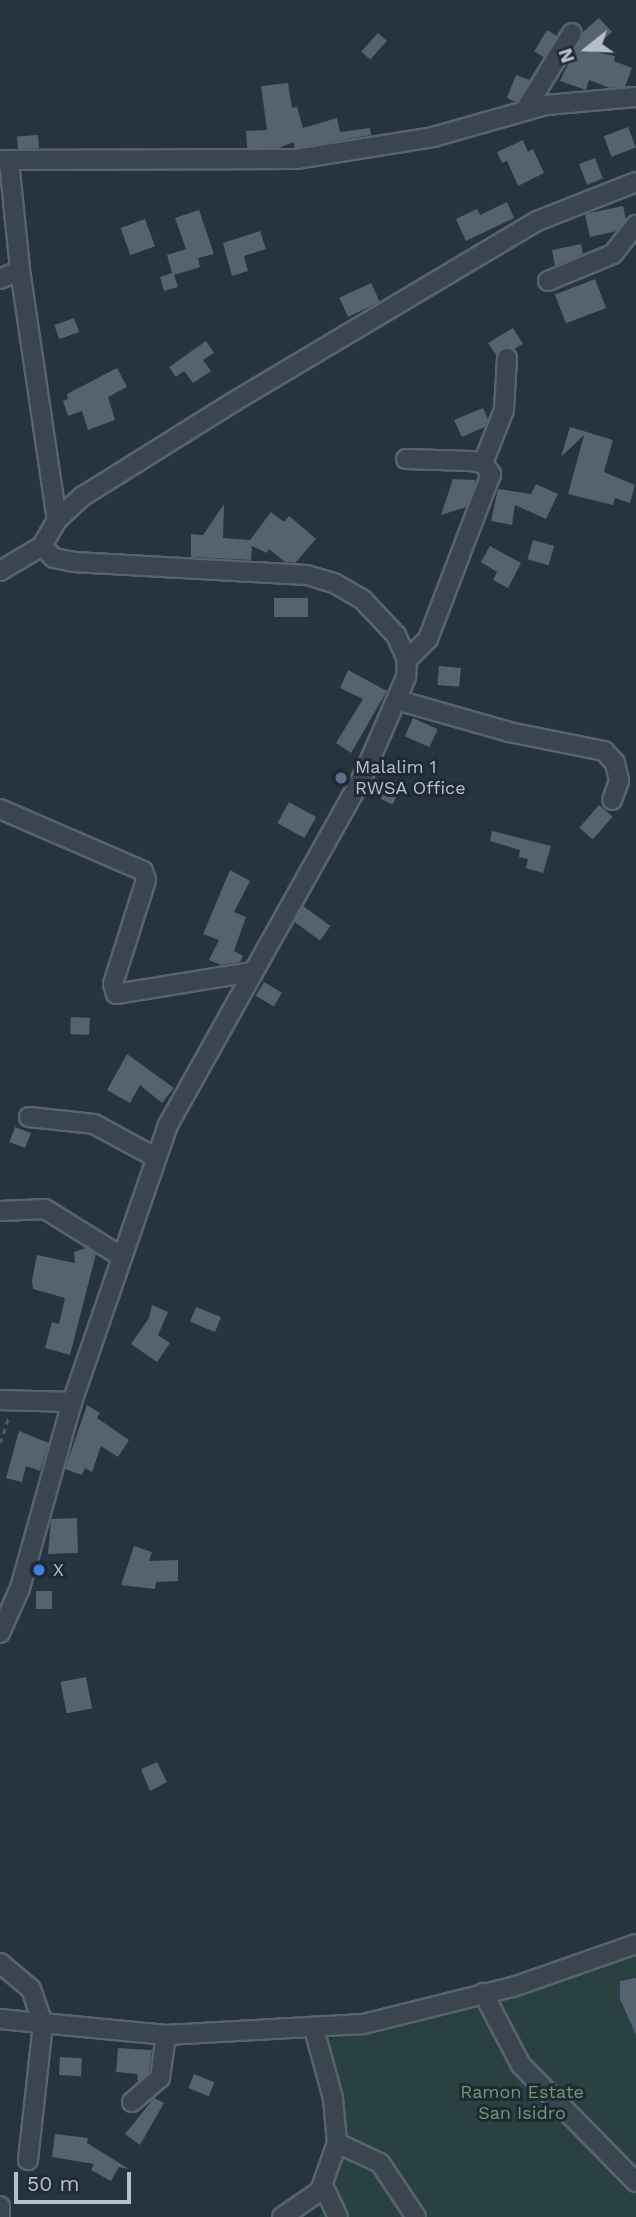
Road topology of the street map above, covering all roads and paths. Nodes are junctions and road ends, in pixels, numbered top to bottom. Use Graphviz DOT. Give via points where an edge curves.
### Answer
graph roads {
  1 [pos="572,33"];
  2 [pos="636,97"];
  3 [pos="525,110"];
  4 [pos="5,161"];
  5 [pos="636,182"];
  6 [pos="636,225"];
  7 [pos="20,270"];
  8 [pos="0,279"];
  9 [pos="548,281"];
  10 [pos="508,358"];
  11 [pos="406,459"];
  12 [pos="483,463"];
  13 [pos="57,520"];
  14 [pos="42,546"];
  15 [pos="0,571"];
  16 [pos="407,660"];
  17 [pos="397,700"];
  18 [pos="612,800"];
  19 [pos="0,809"];
  20 [pos="252,972"];
  21 [pos="29,1116"];
  22 [pos="155,1157"];
  23 [pos="0,1211"];
  24 [pos="122,1257"];
  25 [pos="7,1400"];
  26 [pos="72,1402"];
  27 [pos="0,1443"];
  28 [pos="0,1633"];
  29 [pos="636,1944"];
  30 [pos="0,1963"];
  31 [pos="483,1993"];
  32 [pos="0,2019"];
  33 [pos="43,2024"];
  34 [pos="314,2028"];
  35 [pos="166,2035"];
  36 [pos="132,2102"];
  37 [pos="337,2144"];
  38 [pos="28,2160"];
  39 [pos="636,2182"];
  40 [pos="323,2185"];
  41 [pos="0,2206"];
  42 [pos="0,2217"];
  43 [pos="282,2217"];
  44 [pos="338,2217"];
  45 [pos="416,2217"];
  1 -- 3 [label="street"];
  2 -- 3 [label="street" via="594,98"];
  3 -- 4 [label="street" via="433,137 296,159"];
  4 -- 7 [label="street"];
  5 -- 13 [label="street" via="563,208 474,257 83,496"];
  6 -- 9 [label="street" via="614,254"];
  7 -- 8 [label="street"];
  7 -- 13 [label="street"];
  10 -- 12 [label="street" via="504,410"];
  11 -- 12 [label="street"];
  12 -- 16 [label="street" via="489,467 491,484 428,639"];
  13 -- 14 [label="street"];
  14 -- 15 [label="street"];
  14 -- 16 [label="street" via="54,558 74,562 282,572 334,583 363,600 384,621"];
  16 -- 17 [label="street"];
  17 -- 18 [label="street" via="497,729 604,751 615,763 620,780"];
  17 -- 20 [label="street" via="363,776"];
  19 -- 20 [label="street" via="143,871 146,880 113,984 116,994"];
  20 -- 22 [label="street"];
  21 -- 22 [label="street" via="94,1124"];
  22 -- 24 [label="street"];
  23 -- 24 [label="street" via="45,1209"];
  24 -- 26 [label="street"];
  25 -- 26 [label="street"];
  25 -- 27 [label="path"];
  26 -- 28 [label="street" via="20,1588"];
  29 -- 31 [label="street"];
  30 -- 33 [label="street" via="31,1989"];
  31 -- 34 [label="street" via="363,2024"];
  31 -- 39 [label="street" via="521,2065"];
  32 -- 33 [label="street"];
  33 -- 35 [label="street"];
  33 -- 38 [label="street"];
  34 -- 35 [label="street"];
  34 -- 37 [label="street" via="333,2098"];
  35 -- 36 [label="street" via="160,2078"];
  37 -- 40 [label="street"];
  37 -- 45 [label="street" via="380,2164 392,2175"];
  40 -- 43 [label="street" via="314,2197"];
  40 -- 44 [label="street"];
  41 -- 42 [label="street"];
}
